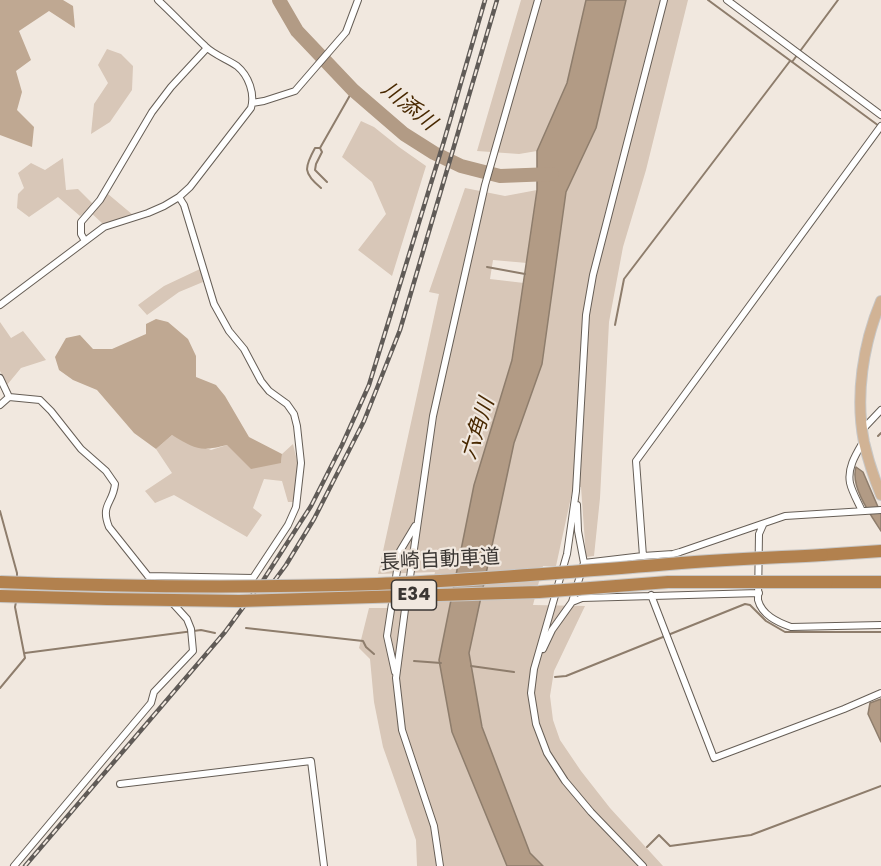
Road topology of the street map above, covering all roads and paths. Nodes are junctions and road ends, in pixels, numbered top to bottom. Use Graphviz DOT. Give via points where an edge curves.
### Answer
graph roads {
  1 [pos="158,0"];
  2 [pos="358,0"];
  3 [pos="538,0"];
  4 [pos="664,0"];
  5 [pos="727,0"];
  6 [pos="207,48"];
  7 [pos="252,103"];
  8 [pos="881,115"];
  9 [pos="880,128"];
  10 [pos="179,197"];
  11 [pos="84,241"];
  12 [pos="881,301"];
  13 [pos="0,305"];
  14 [pos="0,378"];
  15 [pos="9,397"];
  16 [pos="0,405"];
  17 [pos="881,410"];
  18 [pos="863,435"];
  19 [pos="576,491"];
  20 [pos="881,495"];
  21 [pos="881,510"];
  22 [pos="864,511"];
  23 [pos="418,521"];
  24 [pos="763,525"];
  25 [pos="881,551"];
  26 [pos="643,556"];
  27 [pos="584,563"];
  28 [pos="148,576"];
  29 [pos="0,582"];
  30 [pos="881,582"];
  31 [pos="759,593"];
  32 [pos="651,595"];
  33 [pos="0,596"];
  34 [pos="572,602"];
  35 [pos="881,625"];
  36 [pos="534,669"];
  37 [pos="396,678"];
  38 [pos="881,693"];
  39 [pos="120,784"];
  40 [pos="14,866"];
  41 [pos="324,866"];
  42 [pos="440,866"];
  43 [pos="642,866"];
  1 -- 6 [label="street"];
  2 -- 7 [label="street" via="346,32 295,91"];
  3 -- 23 [label="street" via="485,184 433,416"];
  4 -- 19 [label="street" via="592,275 586,315"];
  5 -- 8 [label="street"];
  6 -- 7 [label="street" via="244,74 251,88"];
  6 -- 11 [label="street" via="152,112 100,200 81,222"];
  7 -- 10 [label="street"];
  9 -- 26 [label="street" via="636,461"];
  10 -- 11 [label="street" via="148,213 104,227"];
  10 -- 28 [label="street" via="221,318 261,381 294,414 301,463 296,507 253,579"];
  11 -- 13 [label="street"];
  12 -- 18 [label="main road" via="862,373"];
  14 -- 15 [label="street"];
  15 -- 16 [label="street"];
  15 -- 28 [label="street" via="40,400 110,477 115,484 114,493 105,518"];
  17 -- 18 [label="street"];
  18 -- 20 [label="main road"];
  18 -- 22 [label="street" via="850,484"];
  19 -- 27 [label="street"];
  19 -- 36 [label="street" via="567,554"];
  21 -- 22 [label="street"];
  22 -- 24 [label="street" via="785,516"];
  23 -- 37 [label="street"];
  23 -- 37 [label="street" via="400,551 387,636"];
  24 -- 26 [label="street" via="680,552"];
  24 -- 31 [label="street" via="759,534"];
  25 -- 29 [label="highway, 長崎自動車道 / E34, bridge" via="379,584 240,587"];
  26 -- 27 [label="street"];
  27 -- 34 [label="street"];
  28 -- 40 [label="street" via="187,620 193,651 154,692 151,703"];
  30 -- 33 [label="highway, 長崎自動車道 / E34, bridge" via="668,582 539,592 239,601"];
  31 -- 32 [label="street"];
  31 -- 35 [label="street" via="764,611 791,627"];
  32 -- 34 [label="street" via="582,598"];
  32 -- 38 [label="street" via="714,758"];
  34 -- 36 [label="street" via="552,630"];
  36 -- 43 [label="street" via="531,693 536,724 547,753 591,813"];
  37 -- 42 [label="street" via="402,730 434,826"];
  39 -- 41 [label="street" via="311,761"];
}
